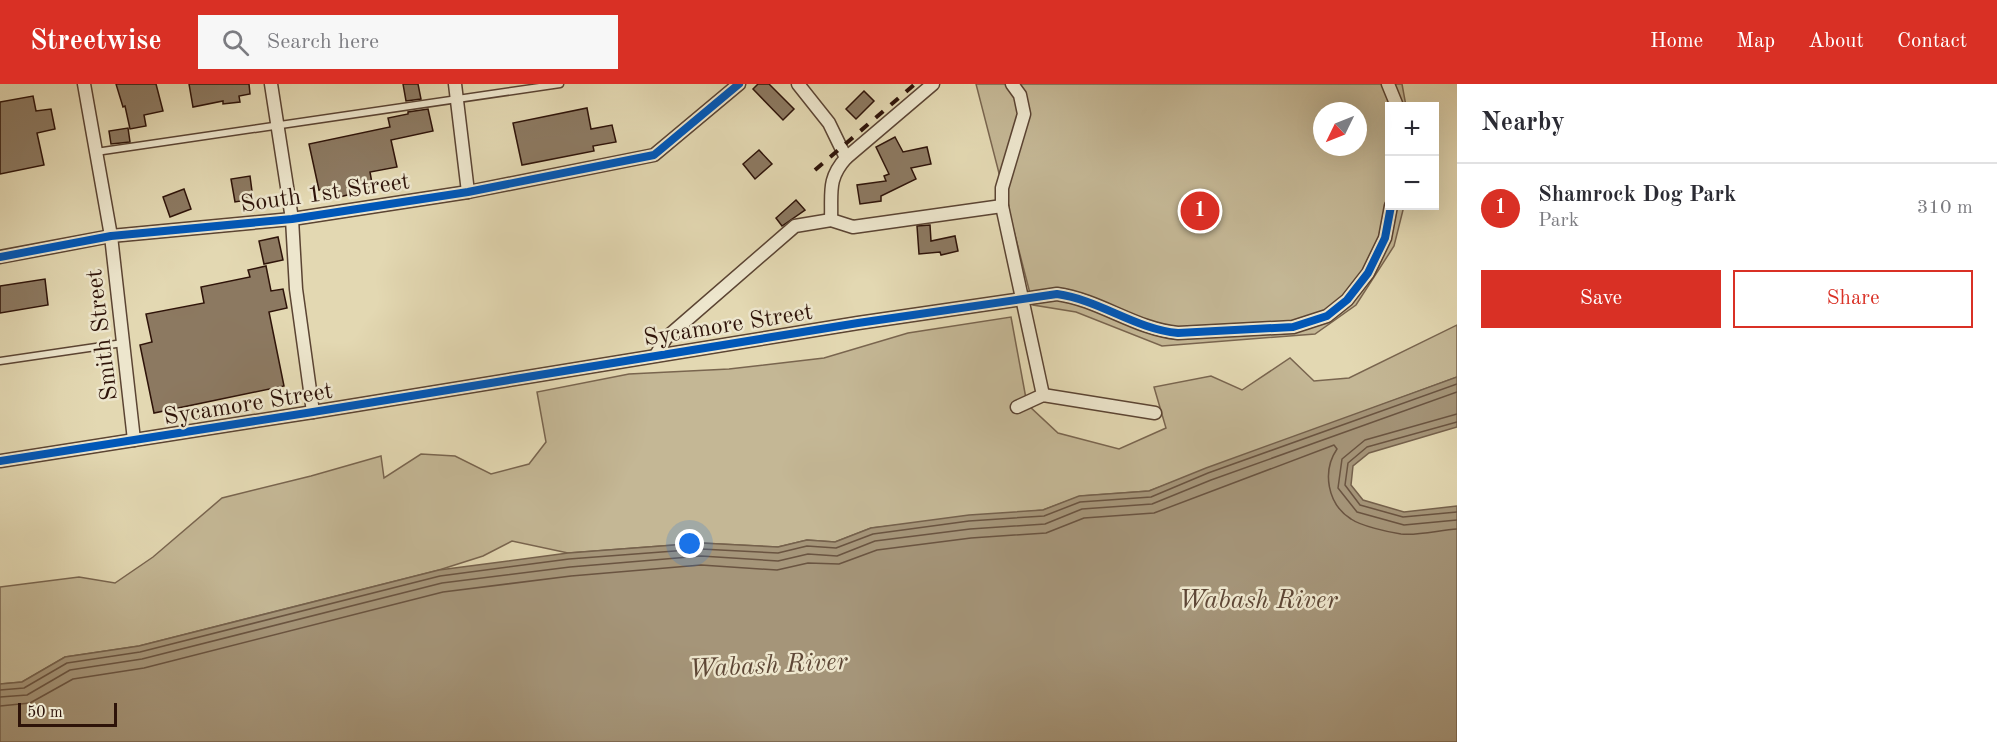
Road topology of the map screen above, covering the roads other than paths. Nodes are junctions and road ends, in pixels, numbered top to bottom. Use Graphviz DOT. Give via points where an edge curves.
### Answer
graph roads {
  1 [pos="84,84"];
  2 [pos="271,84"];
  3 [pos="455,84"];
  4 [pos="560,84"];
  5 [pos="739,84"];
  6 [pos="798,84"];
  7 [pos="933,84"];
  8 [pos="1012,84"];
  9 [pos="1388,84"];
  10 [pos="457,98"];
  11 [pos="1395,102"];
  12 [pos="277,125"];
  13 [pos="96,152"];
  14 [pos="846,158"];
  15 [pos="468,192"];
  16 [pos="1002,206"];
  17 [pos="1390,210"];
  18 [pos="292,219"];
  19 [pos="831,220"];
  20 [pos="111,236"];
  21 [pos="0,257"];
  22 [pos="1024,299"];
  23 [pos="123,343"];
  24 [pos="656,355"];
  25 [pos="0,361"];
  26 [pos="1043,395"];
  27 [pos="1017,407"];
  28 [pos="313,412"];
  29 [pos="1155,413"];
  30 [pos="134,440"];
  31 [pos="0,461"];
  1 -- 13 [label="street, Smith Street"];
  2 -- 12 [label="street"];
  3 -- 10 [label="street"];
  4 -- 10 [label="lane"];
  5 -- 15 [label="street, South 1st Street" via="654,155"];
  6 -- 14 [label="street" via="829,123"];
  7 -- 14 [label="street"];
  8 -- 16 [label="street" via="1020,95 1024,114 1002,188"];
  9 -- 11 [label="street"];
  10 -- 12 [label="lane"];
  10 -- 15 [label="street"];
  12 -- 13 [label="lane"];
  12 -- 18 [label="street"];
  13 -- 20 [label="street, Smith Street"];
  14 -- 19 [label="street" via="833,178"];
  15 -- 18 [label="street, South 1st Street"];
  16 -- 19 [label="street" via="854,227"];
  16 -- 22 [label="street"];
  17 -- 22 [label="street, Sycamore Street" via="1385,238 1368,273 1347,300 1327,316 1293,327 1169,332 1070,296"];
  18 -- 20 [label="street, South 1st Street"];
  18 -- 28 [label="street" via="296,289"];
  19 -- 24 [label="street" via="795,226 666,338"];
  20 -- 21 [label="street, South 1st Street"];
  20 -- 23 [label="street, Smith Street"];
  22 -- 24 [label="street, Sycamore Street"];
  22 -- 26 [label="street"];
  23 -- 25 [label="lane"];
  23 -- 30 [label="street, Smith Street"];
  24 -- 28 [label="street, Sycamore Street"];
  26 -- 27 [label="street"];
  26 -- 29 [label="street"];
  28 -- 30 [label="street, Sycamore Street"];
  30 -- 31 [label="street, Sycamore Street"];
}
